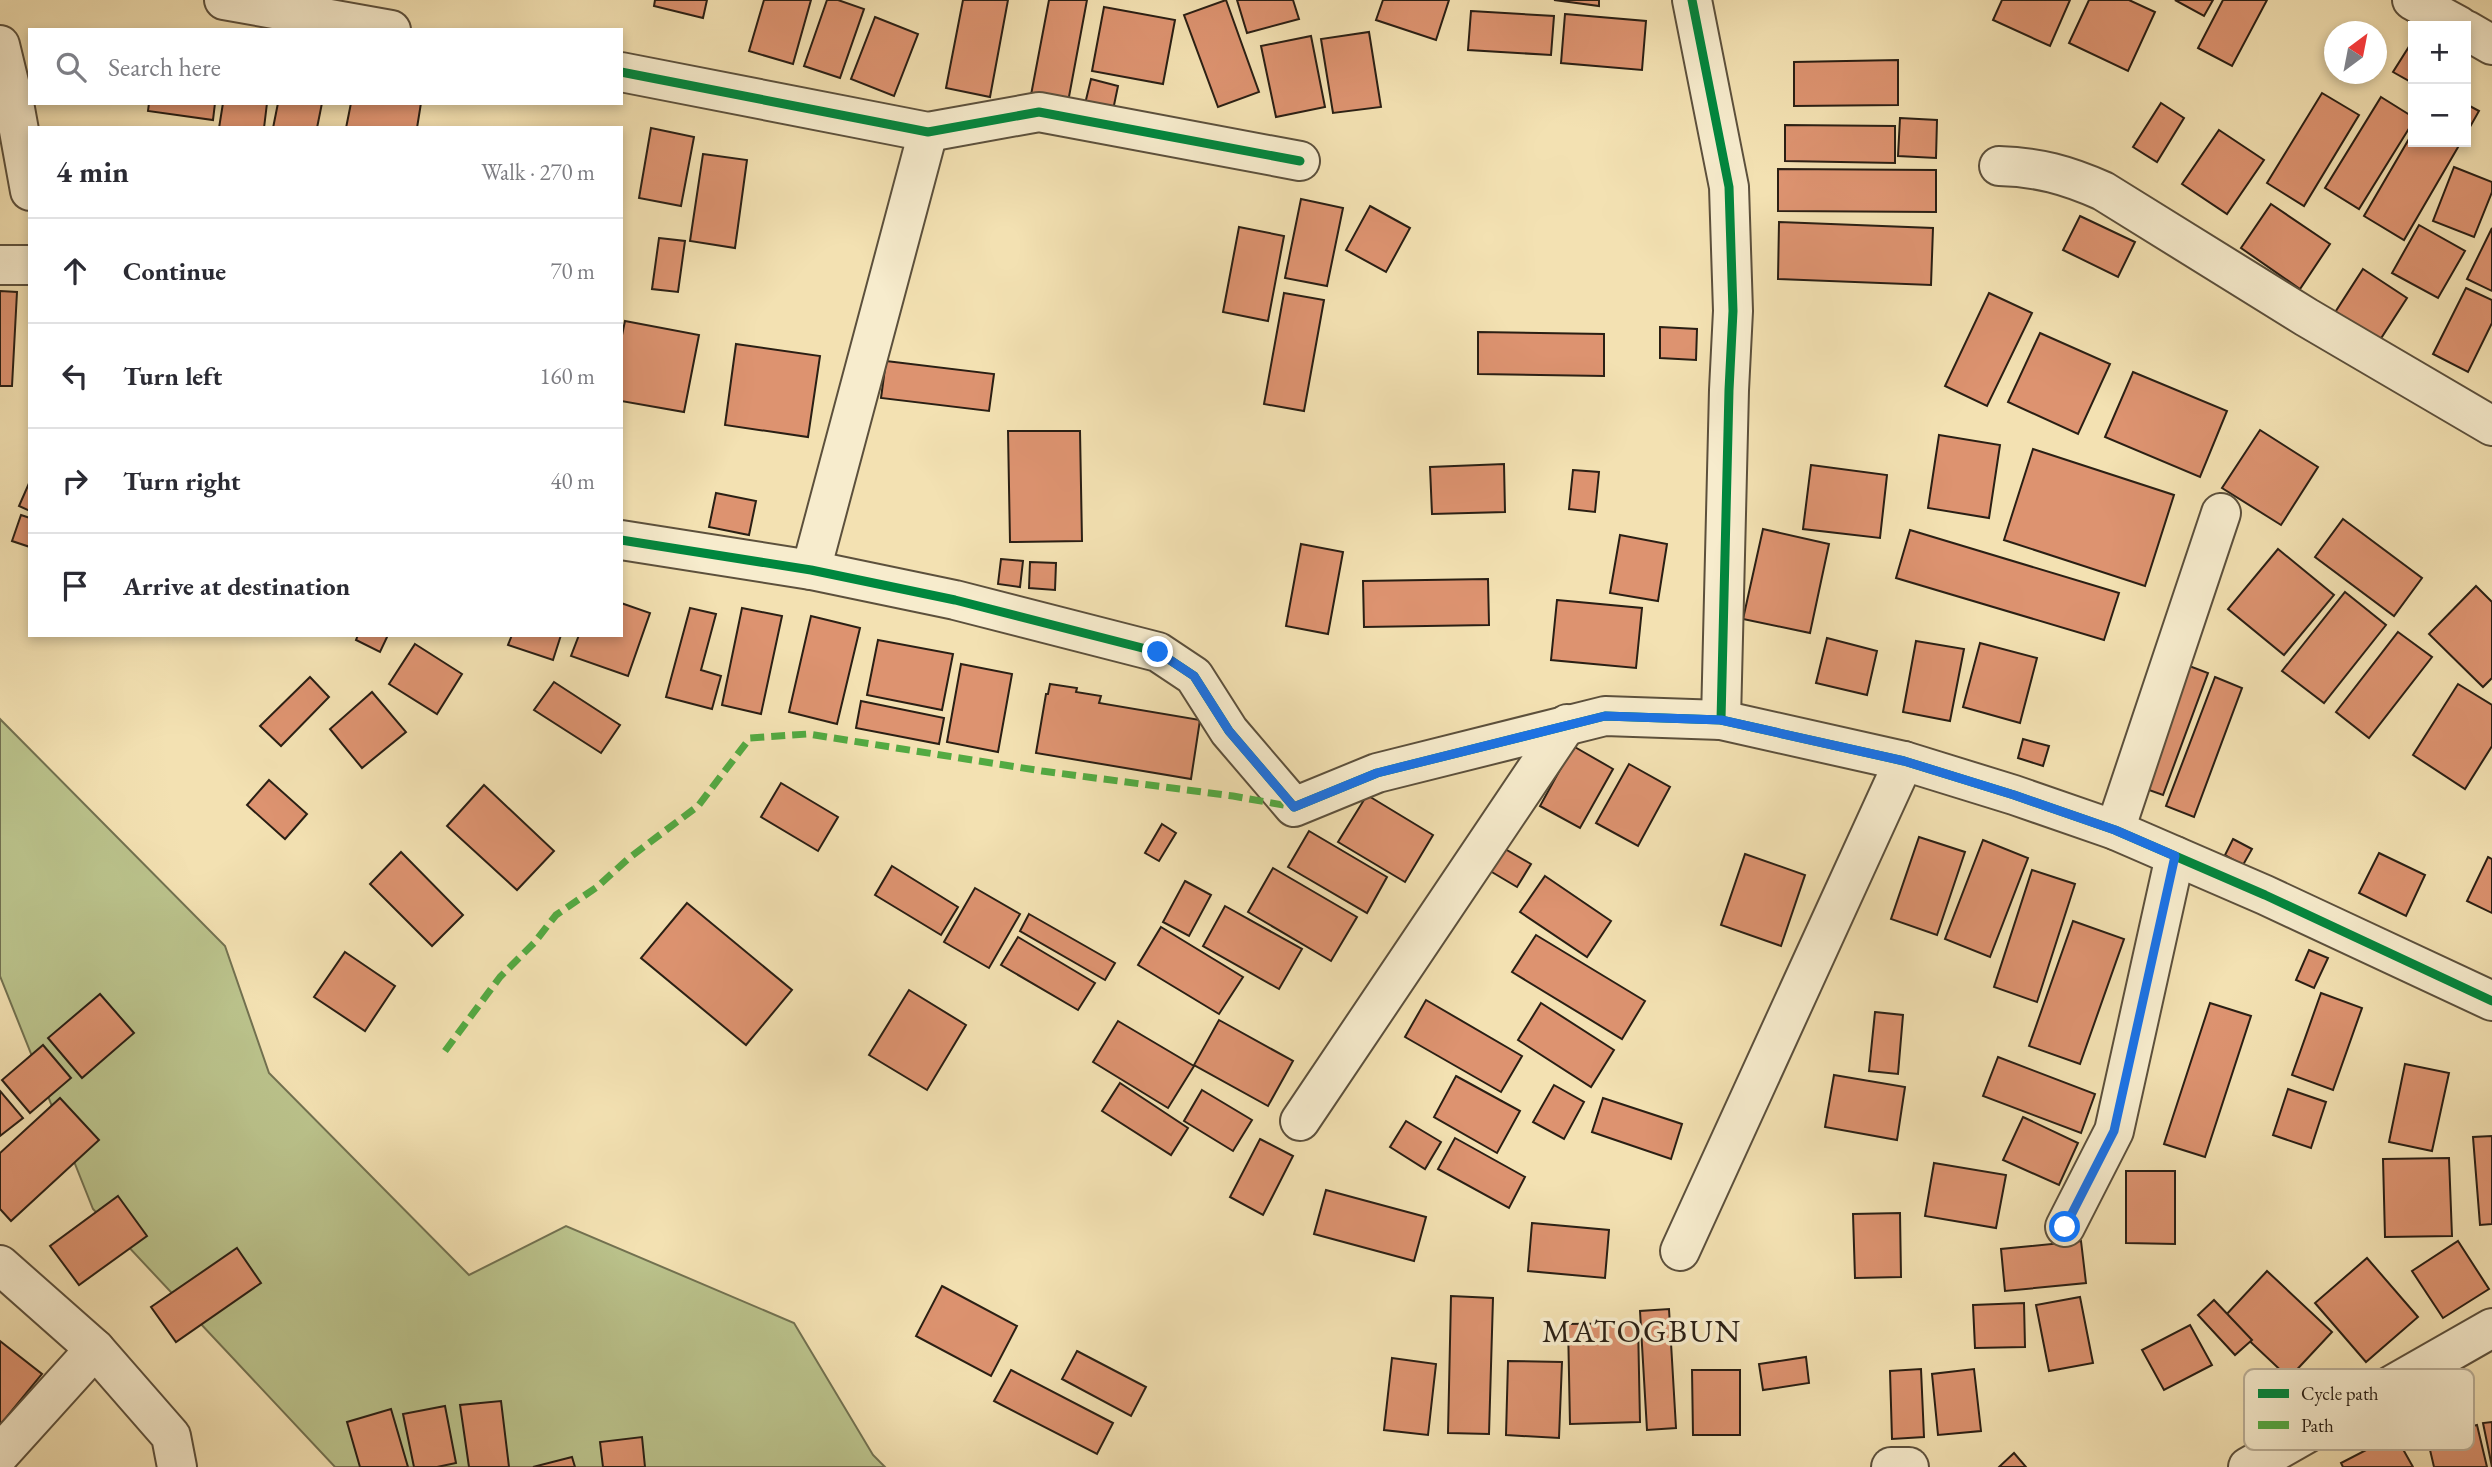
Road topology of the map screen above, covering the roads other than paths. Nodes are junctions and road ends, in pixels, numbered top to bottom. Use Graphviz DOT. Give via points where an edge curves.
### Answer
graph roads {
  1 [pos="224,0"];
  2 [pos="1692,0"];
  3 [pos="2412,0"];
  4 [pos="2450,21"];
  5 [pos="380,28"];
  6 [pos="2471,33"];
  7 [pos="0,45"];
  8 [pos="2492,45"];
  9 [pos="623,72"];
  10 [pos="928,132"];
  11 [pos="1300,161"];
  12 [pos="1999,166"];
  13 [pos="28,180"];
  14 [pos="0,265"];
  15 [pos="28,265"];
  16 [pos="2492,426"];
  17 [pos="2221,513"];
  18 [pos="623,540"];
  19 [pos="811,570"];
  20 [pos="1721,720"];
  21 [pos="1566,724"];
  22 [pos="1904,761"];
  23 [pos="2115,830"];
  24 [pos="2175,856"];
  25 [pos="2492,1001"];
  26 [pos="1300,1121"];
  27 [pos="2065,1227"];
  28 [pos="1681,1251"];
  29 [pos="0,1265"];
  30 [pos="2492,1328"];
  31 [pos="95,1349"];
  32 [pos="2420,1369"];
  33 [pos="2278,1450"];
  34 [pos="0,1454"];
  35 [pos="177,1467"];
  36 [pos="1891,1467"];
  37 [pos="1909,1467"];
  38 [pos="2248,1467"];
  1 -- 5 [label="street"];
  2 -- 20 [label="street" via="1729,187 1733,311"];
  3 -- 4 [label="street"];
  6 -- 8 [label="street"];
  7 -- 13 [label="street"];
  9 -- 10 [label="street"];
  10 -- 11 [label="street" via="1039,113"];
  10 -- 19 [label="street"];
  12 -- 16 [label="street" via="2068,176 2103,191"];
  14 -- 15 [label="street"];
  17 -- 23 [label="street"];
  18 -- 19 [label="street"];
  19 -- 21 [label="street" via="954,600 1158,652 1194,676 1229,731 1294,807 1377,773"];
  20 -- 21 [label="street" via="1605,716"];
  20 -- 22 [label="street"];
  21 -- 26 [label="street"];
  22 -- 23 [label="street"];
  22 -- 28 [label="street"];
  23 -- 24 [label="street"];
  24 -- 25 [label="street"];
  24 -- 27 [label="street" via="2114,1131"];
  29 -- 31 [label="street"];
  30 -- 32 [label="street"];
  31 -- 34 [label="street"];
  31 -- 35 [label="street" via="171,1436"];
  33 -- 38 [label="street"];
  36 -- 37 [label="street"];
}
